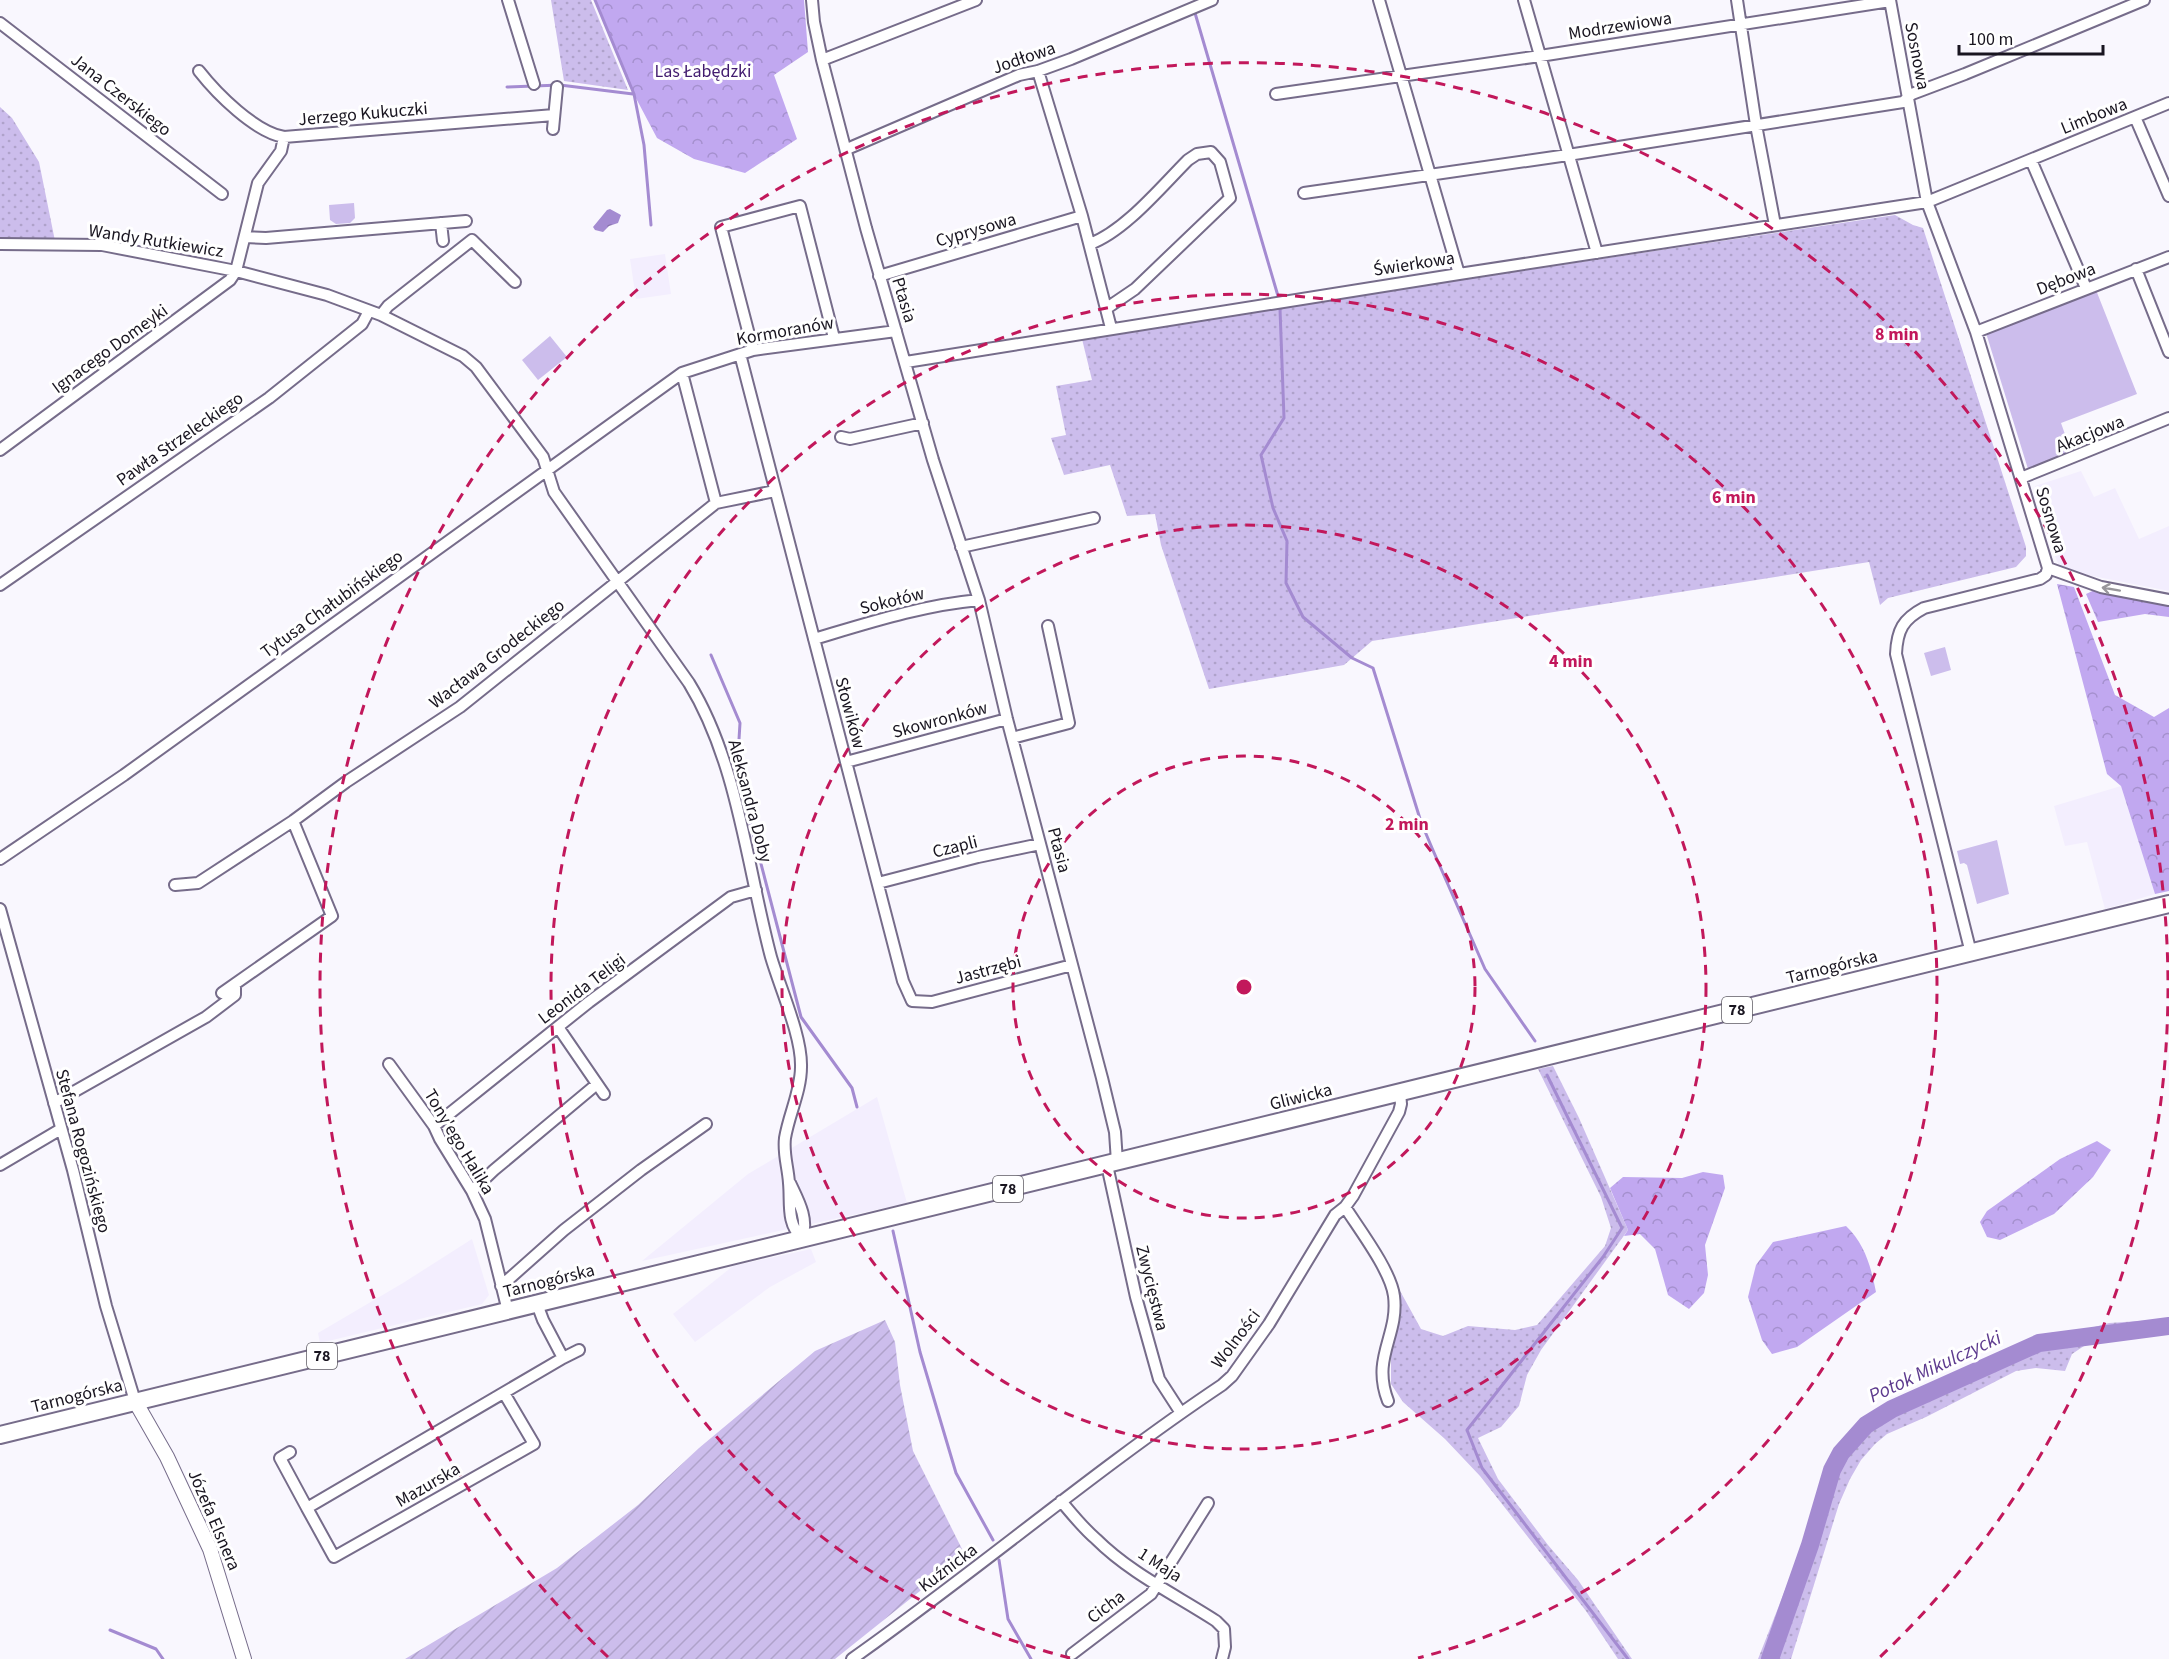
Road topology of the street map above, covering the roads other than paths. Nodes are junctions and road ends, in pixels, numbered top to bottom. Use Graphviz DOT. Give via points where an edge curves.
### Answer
graph roads {
  1 [pos="508,0"];
  2 [pos="812,0"];
  3 [pos="976,0"];
  4 [pos="1212,0"];
  5 [pos="1379,0"];
  6 [pos="1524,0"];
  7 [pos="1737,0"];
  8 [pos="1890,0"];
  9 [pos="2144,0"];
  10 [pos="0,23"];
  11 [pos="1740,24"];
  12 [pos="1540,56"];
  13 [pos="822,60"];
  14 [pos="199,71"];
  15 [pos="1038,71"];
  16 [pos="1401,76"];
  17 [pos="534,84"];
  18 [pos="556,87"];
  19 [pos="1276,94"];
  20 [pos="1908,98"];
  21 [pos="2169,103"];
  22 [pos="554,115"];
  23 [pos="2135,117"];
  24 [pos="1756,126"];
  25 [pos="553,129"];
  26 [pos="284,137"];
  27 [pos="847,149"];
  28 [pos="1568,155"];
  29 [pos="2031,160"];
  30 [pos="1429,176"];
  31 [pos="222,194"];
  32 [pos="1304,194"];
  33 [pos="2169,196"];
  34 [pos="1928,202"];
  35 [pos="1082,216"];
  36 [pos="466,221"];
  37 [pos="441,223"];
  38 [pos="1774,225"];
  39 [pos="245,237"];
  40 [pos="443,241"];
  41 [pos="0,244"];
  42 [pos="1090,244"];
  43 [pos="1597,253"];
  44 [pos="2169,257"];
  45 [pos="2136,269"];
  46 [pos="236,271"];
  47 [pos="1459,274"];
  48 [pos="879,276"];
  49 [pos="515,282"];
  50 [pos="2086,288"];
  51 [pos="1107,308"];
  52 [pos="369,311"];
  53 [pos="381,315"];
  54 [pos="1111,328"];
  55 [pos="897,331"];
  56 [pos="1976,332"];
  57 [pos="834,338"];
  58 [pos="753,350"];
  59 [pos="2169,352"];
  60 [pos="740,354"];
  61 [pos="906,362"];
  62 [pos="682,373"];
  63 [pos="2169,418"];
  64 [pos="922,423"];
  65 [pos="841,437"];
  66 [pos="0,450"];
  67 [pos="548,468"];
  68 [pos="2021,478"];
  69 [pos="775,491"];
  70 [pos="716,503"];
  71 [pos="1094,518"];
  72 [pos="961,547"];
  73 [pos="2049,568"];
  74 [pos="616,581"];
  75 [pos="0,585"];
  76 [pos="979,600"];
  77 [pos="2169,600"];
  78 [pos="1048,626"];
  79 [pos="814,639"];
  80 [pos="1007,719"];
  81 [pos="1012,738"];
  82 [pos="846,762"];
  83 [pos="293,821"];
  84 [pos="1040,844"];
  85 [pos="0,859"];
  86 [pos="878,883"];
  87 [pos="175,885"];
  88 [pos="756,890"];
  89 [pos="2169,904"];
  90 [pos="0,909"];
  91 [pos="1971,953"];
  92 [pos="1072,965"];
  93 [pos="235,984"];
  94 [pos="222,993"];
  95 [pos="912,1001"];
  96 [pos="558,1027"];
  97 [pos="389,1064"];
  98 [pos="1504,1068"];
  99 [pos="597,1084"];
  100 [pos="1400,1093"];
  101 [pos="604,1094"];
  102 [pos="54,1103"];
  103 [pos="706,1124"];
  104 [pos="434,1126"];
  105 [pos="61,1129"];
  106 [pos="1112,1163"];
  107 [pos="0,1165"];
  108 [pos="472,1191"];
  109 [pos="1345,1207"];
  110 [pos="802,1238"];
  111 [pos="501,1286"];
  112 [pos="537,1304"];
  113 [pos="508,1311"];
  114 [pos="579,1350"];
  115 [pos="563,1358"];
  116 [pos="504,1393"];
  117 [pos="135,1401"];
  118 [pos="1388,1401"];
  119 [pos="1181,1413"];
  120 [pos="0,1435"];
  121 [pos="290,1452"];
  122 [pos="1061,1501"];
  123 [pos="1208,1503"];
  124 [pos="307,1508"];
  125 [pos="1157,1584"];
  126 [pos="1072,1654"];
  127 [pos="244,1659"];
  128 [pos="852,1659"];
  129 [pos="1222,1659"];
  1 -- 17 [label="street"];
  2 -- 13 [label="street, Ptasia"];
  3 -- 13 [label="street"];
  4 -- 15 [label="street, Jodłowa"];
  5 -- 16 [label="street"];
  6 -- 12 [label="street"];
  7 -- 11 [label="street"];
  8 -- 11 [label="street, Modrzewiowa"];
  8 -- 20 [label="street, Sosnowa"];
  9 -- 20 [label="street"];
  10 -- 31 [label="street, Jana Czerskiego"];
  11 -- 12 [label="street, Modrzewiowa"];
  11 -- 24 [label="street"];
  12 -- 16 [label="street, Modrzewiowa"];
  12 -- 28 [label="street"];
  13 -- 27 [label="street, Ptasia"];
  14 -- 26 [label="street, Jerzego Kukuczki" via="216,93 263,130"];
  15 -- 27 [label="street, Jodłowa" via="1018,75"];
  15 -- 35 [label="street"];
  16 -- 19 [label="street, Modrzewiowa"];
  16 -- 30 [label="street"];
  18 -- 22 [label="street"];
  20 -- 24 [label="street" via="1903,102"];
  20 -- 34 [label="street, Sosnowa"];
  21 -- 23 [label="street, Limbowa"];
  22 -- 25 [label="street"];
  22 -- 26 [label="street, Jerzego Kukuczki"];
  23 -- 29 [label="street, Limbowa"];
  23 -- 33 [label="street"];
  24 -- 28 [label="street"];
  24 -- 38 [label="street"];
  26 -- 39 [label="street" via="281,151 258,183"];
  27 -- 48 [label="street, Ptasia"];
  28 -- 30 [label="street"];
  28 -- 43 [label="street"];
  29 -- 34 [label="street, Limbowa"];
  29 -- 50 [label="street"];
  30 -- 32 [label="street"];
  30 -- 47 [label="street"];
  34 -- 38 [label="street, Świerkowa"];
  34 -- 56 [label="street, Sosnowa"];
  35 -- 42 [label="street"];
  35 -- 48 [label="street, Cyprysowa"];
  36 -- 37 [label="street"];
  37 -- 39 [label="street"];
  37 -- 40 [label="street"];
  38 -- 43 [label="street, Świerkowa"];
  39 -- 46 [label="street"];
  41 -- 46 [label="street, Wandy Rutkiewicz" via="102,245"];
  42 -- 51 [label="street"];
  42 -- 51 [label="street" via="1119,228 1197,154 1211,152 1220,162 1230,198 1136,289"];
  43 -- 47 [label="street, Świerkowa"];
  44 -- 45 [label="street, Dębowa"];
  45 -- 50 [label="street, Dębowa"];
  45 -- 59 [label="street"];
  46 -- 52 [label="street"];
  46 -- 66 [label="street, Ignacego Domeyki" via="230,280"];
  47 -- 54 [label="street, Świerkowa"];
  48 -- 55 [label="street, Ptasia"];
  49 -- 53 [label="street" via="472,240"];
  50 -- 56 [label="street, Dębowa"];
  51 -- 54 [label="street"];
  52 -- 53 [label="street"];
  52 -- 75 [label="street, Pawła Strzeleckiego" via="362,324 268,398"];
  53 -- 67 [label="street" via="463,356 477,367"];
  54 -- 61 [label="street, Świerkowa"];
  55 -- 57 [label="street, Kormoranów"];
  55 -- 61 [label="street, Ptasia"];
  56 -- 68 [label="street, Sosnowa"];
  57 -- 58 [label="street, Kormoranów"];
  57 -- 58 [label="street" via="800,206 722,227"];
  58 -- 60 [label="street, Kormoranów"];
  60 -- 62 [label="street, Kormoranów"];
  60 -- 69 [label="street, Słowików"];
  61 -- 64 [label="street, Ptasia"];
  62 -- 67 [label="street, Tytusa Chałubińskiego"];
  62 -- 70 [label="street"];
  63 -- 68 [label="street, Akacjowa"];
  64 -- 65 [label="street" via="850,439"];
  64 -- 72 [label="street, Ptasia"];
  67 -- 74 [label="street, Aleksandra Doby" via="554,492"];
  67 -- 85 [label="street, Tytusa Chałubińskiego" via="124,775"];
  68 -- 73 [label="street, Sosnowa"];
  69 -- 70 [label="street"];
  69 -- 79 [label="street, Słowików"];
  70 -- 74 [label="street, Wacława Grodeckiego"];
  71 -- 72 [label="street"];
  72 -- 76 [label="street, Ptasia"];
  77 -- 73 [label="street, one-way" via="2100,587"];
  73 -- 91 [label="street, Sosnowa" via="2040,579 1924,608 1912,614 1897,637 1901,676"];
  74 -- 83 [label="street, Wacława Grodeckiego" via="460,707"];
  74 -- 88 [label="street, Aleksandra Doby" via="689,683 711,723"];
  76 -- 79 [label="street, Sokołów" via="952,602"];
  76 -- 80 [label="street, Ptasia"];
  78 -- 81 [label="street" via="1069,723"];
  79 -- 82 [label="street, Słowików"];
  80 -- 81 [label="street, Ptasia"];
  80 -- 82 [label="street, Skowronków"];
  81 -- 84 [label="street, Ptasia"];
  82 -- 86 [label="street, Słowików"];
  83 -- 87 [label="street, Wacława Grodeckiego" via="198,883"];
  83 -- 93 [label="street" via="332,916"];
  84 -- 86 [label="street, Czapli"];
  84 -- 92 [label="street, Ptasia"];
  86 -- 95 [label="street, Słowików" via="903,981"];
  88 -- 96 [label="street, Leonida Teligi" via="731,897"];
  88 -- 110 [label="street, Aleksandra Doby" via="771,956 800,1049 801,1077 784,1155 806,1227"];
  89 -- 91 [label="main road, Tarnogórska / 78"];
  90 -- 102 [label="street, Stefana Rogozińskiego"];
  91 -- 98 [label="main road, Tarnogórska / 78"];
  92 -- 95 [label="street, Jastrzębi" via="932,1002"];
  92 -- 106 [label="street, Ptasia" via="1114,1132"];
  93 -- 94 [label="street"];
  93 -- 102 [label="street" via="235,995 206,1017"];
  96 -- 99 [label="street"];
  96 -- 104 [label="street, Leonida Teligi"];
  97 -- 104 [label="street, Tony'ego Halika"];
  98 -- 100 [label="main road, Gliwicka / 78"];
  99 -- 101 [label="street"];
  99 -- 108 [label="street"];
  100 -- 106 [label="main road, Gliwicka / 78"];
  100 -- 109 [label="street, Wolności" via="1399,1112"];
  102 -- 105 [label="street, Stefana Rogozińskiego"];
  103 -- 111 [label="street" via="564,1230"];
  104 -- 108 [label="street, Tony'ego Halika"];
  105 -- 107 [label="street"];
  105 -- 117 [label="street, Stefana Rogozińskiego" via="106,1306"];
  106 -- 110 [label="main road, Tarnogórska / 78"];
  106 -- 119 [label="street, Zwycięstwa" via="1136,1297 1159,1379"];
  108 -- 111 [label="street, Tony'ego Halika" via="484,1219"];
  109 -- 118 [label="street" via="1390,1280 1394,1295 1394,1315 1382,1361 1382,1386"];
  109 -- 119 [label="street, Wolności" via="1335,1215 1269,1324 1232,1376"];
  110 -- 112 [label="main road, Tarnogórska / 78"];
  111 -- 113 [label="street, Tony'ego Halika"];
  112 -- 113 [label="main road, Tarnogórska / 78"];
  112 -- 115 [label="street"];
  113 -- 117 [label="main road, Tarnogórska / 78"];
  114 -- 115 [label="street"];
  115 -- 116 [label="street"];
  116 -- 124 [label="street"];
  116 -- 124 [label="street, Mazurska" via="534,1444 334,1557"];
  117 -- 120 [label="main road, Tarnogórska / 78"];
  117 -- 127 [label="street, Józefa Elsnera" via="167,1457 210,1549"];
  119 -- 122 [label="street, Wolności"];
  121 -- 124 [label="street, Mazurska" via="280,1458"];
  122 -- 125 [label="street, 1 Maja" via="1096,1540"];
  122 -- 128 [label="street, Kuźnicka"];
  123 -- 125 [label="street, Cicha"];
  125 -- 126 [label="street, Cicha" via="1151,1594"];
  125 -- 129 [label="street, 1 Maja" via="1224,1629"];
}
